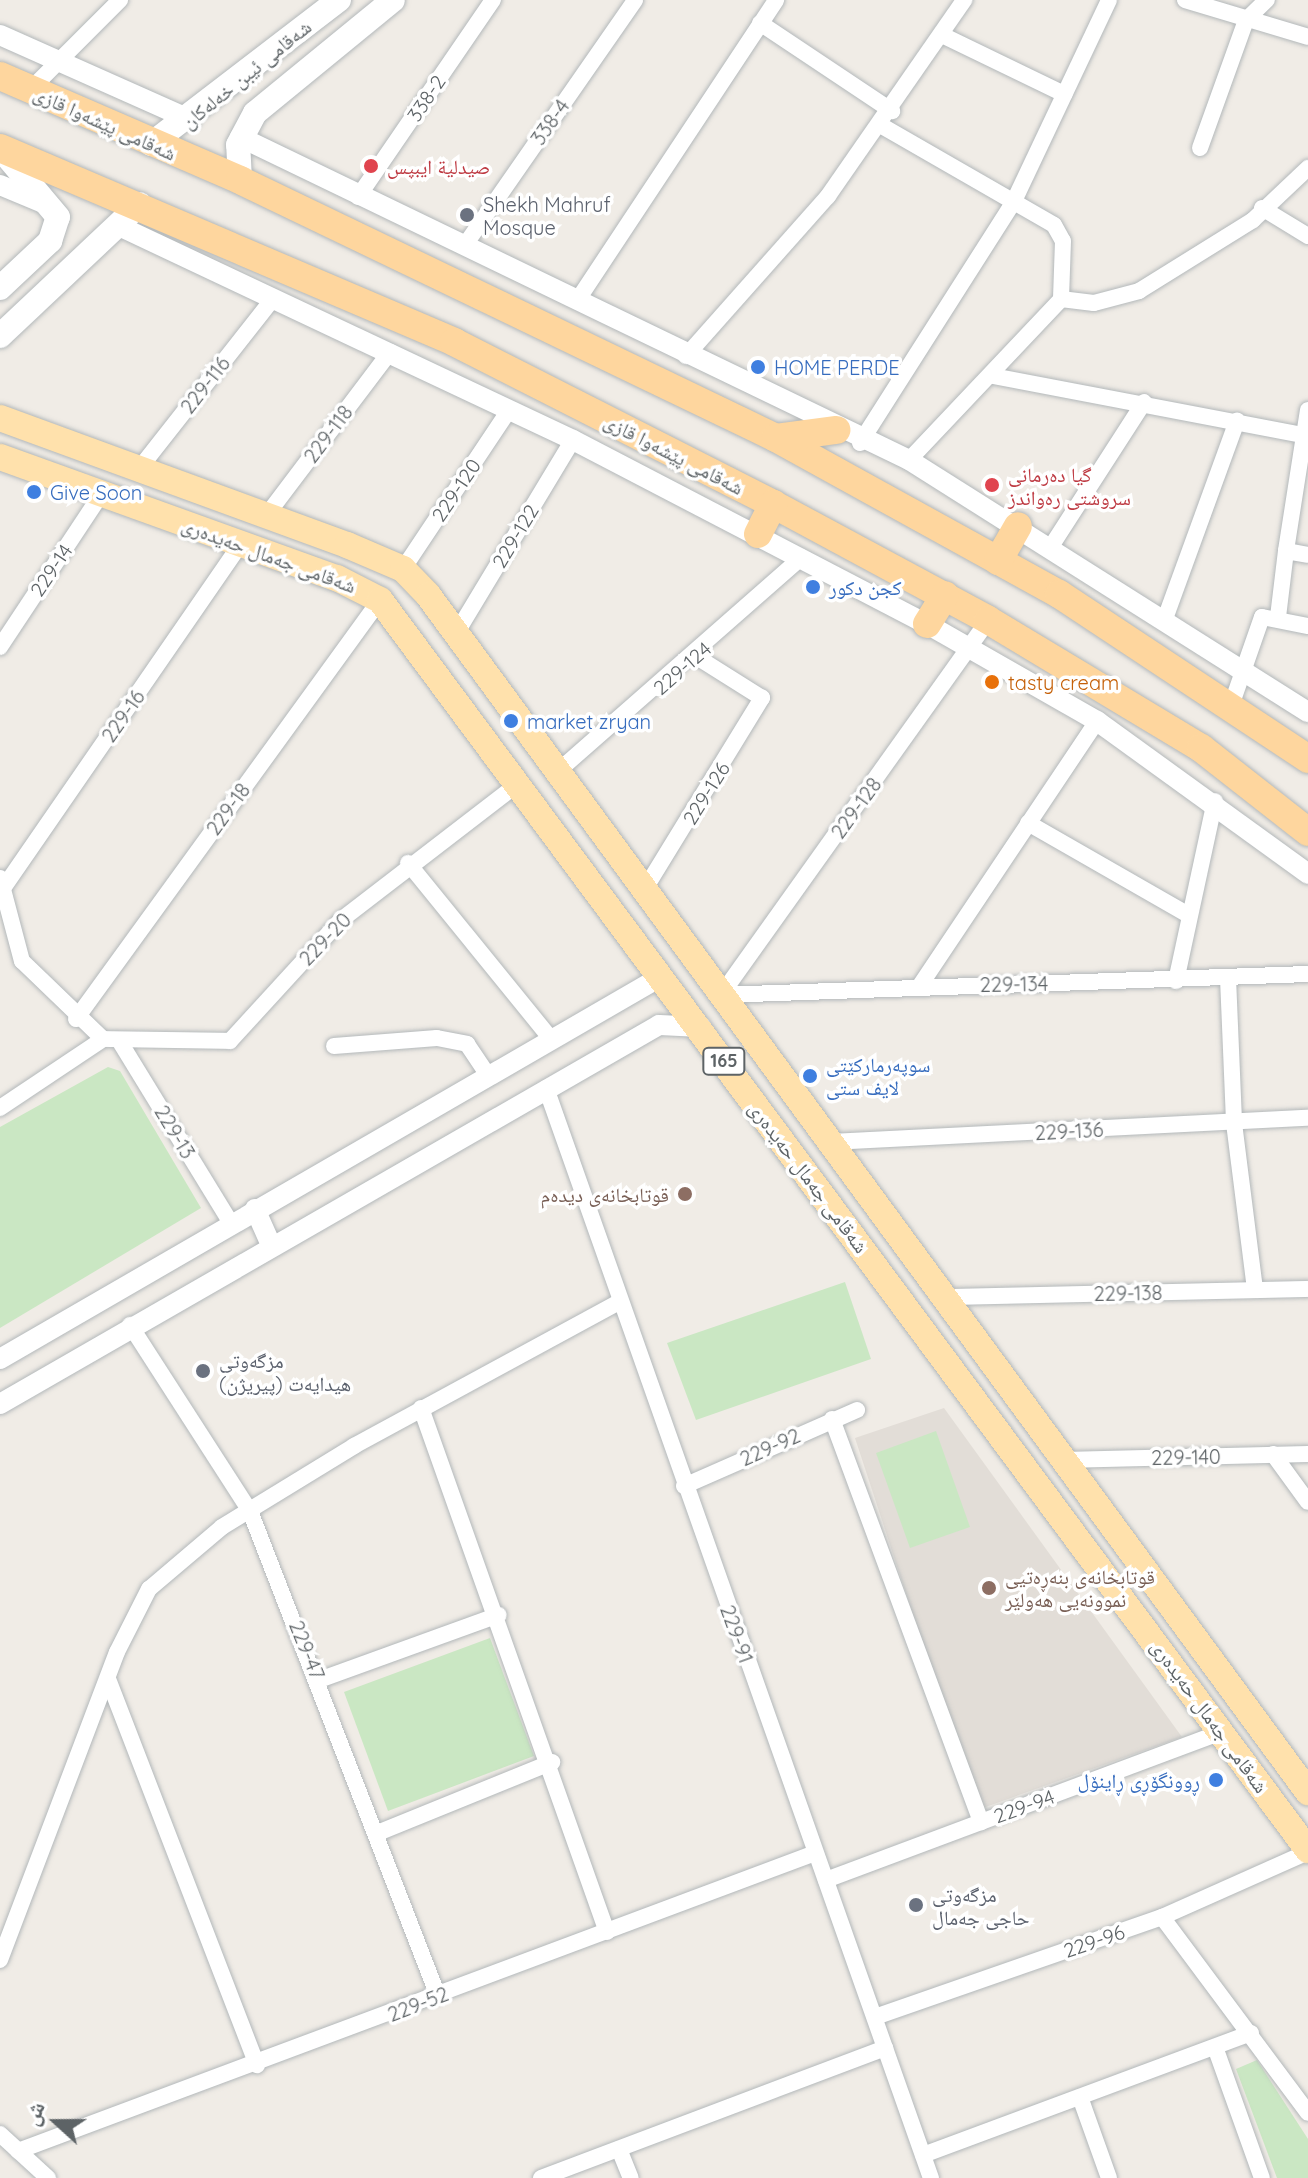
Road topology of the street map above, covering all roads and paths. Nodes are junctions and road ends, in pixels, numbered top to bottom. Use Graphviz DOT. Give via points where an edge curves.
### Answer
graph roads {
  1 [pos="120,0"];
  2 [pos="339,0"];
  3 [pos="393,0"];
  4 [pos="493,0"];
  5 [pos="635,0"];
  6 [pos="776,0"];
  7 [pos="964,0"];
  8 [pos="1109,0"];
  9 [pos="1185,0"];
  10 [pos="1267,0"];
  11 [pos="1246,20"];
  12 [pos="760,23"];
  13 [pos="0,35"];
  14 [pos="942,35"];
  15 [pos="1308,37"];
  16 [pos="59,58"];
  17 [pos="0,76"];
  18 [pos="31,89"];
  19 [pos="1064,94"];
  20 [pos="887,119"];
  21 [pos="191,120"];
  22 [pos="240,137"];
  23 [pos="151,144"];
  24 [pos="1200,148"];
  25 [pos="0,149"];
  26 [pos="1308,168"];
  27 [pos="240,180"];
  28 [pos="0,185"];
  29 [pos="358,197"];
  30 [pos="1014,201"];
  31 [pos="140,204"];
  32 [pos="1262,208"];
  33 [pos="57,209"];
  34 [pos="119,226"];
  35 [pos="1308,236"];
  36 [pos="465,245"];
  37 [pos="0,288"];
  38 [pos="1061,299"];
  39 [pos="272,300"];
  40 [pos="577,301"];
  41 [pos="0,336"];
  42 [pos="390,352"];
  43 [pos="686,356"];
  44 [pos="993,376"];
  45 [pos="1144,402"];
  46 [pos="509,410"];
  47 [pos="1308,410"];
  48 [pos="0,418"];
  49 [pos="1237,421"];
  50 [pos="848,436"];
  51 [pos="1305,436"];
  52 [pos="776,438"];
  53 [pos="573,440"];
  54 [pos="0,457"];
  55 [pos="909,460"];
  56 [pos="139,469"];
  57 [pos="197,491"];
  58 [pos="102,493"];
  59 [pos="773,504"];
  60 [pos="266,516"];
  61 [pos="184,524"];
  62 [pos="1018,526"];
  63 [pos="758,534"];
  64 [pos="241,544"];
  65 [pos="1052,545"];
  66 [pos="1286,551"];
  67 [pos="1308,555"];
  68 [pos="802,557"];
  69 [pos="998,561"];
  70 [pos="403,569"];
  71 [pos="945,595"];
  72 [pos="380,600"];
  73 [pos="1166,616"];
  74 [pos="1278,617"];
  75 [pos="988,620"];
  76 [pos="927,624"];
  77 [pos="1308,626"];
  78 [pos="457,632"];
  79 [pos="0,647"];
  80 [pos="971,648"];
  81 [pos="697,657"];
  82 [pos="1245,669"];
  83 [pos="1232,703"];
  84 [pos="1308,712"];
  85 [pos="1097,721"];
  86 [pos="1308,759"];
  87 [pos="556,773"];
  88 [pos="519,783"];
  89 [pos="1215,801"];
  90 [pos="1028,823"];
  91 [pos="1308,832"];
  92 [pos="408,863"];
  93 [pos="1308,874"];
  94 [pos="2,883"];
  95 [pos="643,892"];
  96 [pos="1187,914"];
  97 [pos="1308,974"];
  98 [pos="662,976"];
  99 [pos="1228,978"];
  100 [pos="1176,981"];
  101 [pos="919,987"];
  102 [pos="721,995"];
  103 [pos="606,1010"];
  104 [pos="76,1019"];
  105 [pos="701,1027"];
  106 [pos="103,1039"];
  107 [pos="552,1040"];
  108 [pos="120,1042"];
  109 [pos="624,1044"];
  110 [pos="334,1046"];
  111 [pos="489,1077"];
  112 [pos="546,1088"];
  113 [pos="0,1108"];
  114 [pos="1308,1118"];
  115 [pos="1234,1123"];
  116 [pos="829,1142"];
  117 [pos="255,1209"];
  118 [pos="231,1223"];
  119 [pos="271,1245"];
  120 [pos="1308,1289"];
  121 [pos="1255,1290"];
  122 [pos="948,1297"];
  123 [pos="619,1302"];
  124 [pos="130,1325"];
  125 [pos="0,1359"];
  126 [pos="0,1404"];
  127 [pos="421,1408"];
  128 [pos="857,1410"];
  129 [pos="832,1419"];
  130 [pos="1273,1454"];
  131 [pos="1308,1454"];
  132 [pos="1063,1460"];
  133 [pos="684,1486"];
  134 [pos="1308,1502"];
  135 [pos="250,1511"];
  136 [pos="499,1615"];
  137 [pos="108,1679"];
  138 [pos="319,1680"];
  139 [pos="1222,1732"];
  140 [pos="552,1762"];
  141 [pos="1308,1792"];
  142 [pos="981,1822"];
  143 [pos="380,1832"];
  144 [pos="1308,1851"];
  145 [pos="815,1853"];
  146 [pos="826,1880"];
  147 [pos="1162,1917"];
  148 [pos="607,1932"];
  149 [pos="0,1960"];
  150 [pos="438,1996"];
  151 [pos="875,2017"];
  152 [pos="1251,2033"];
  153 [pos="1215,2047"];
  154 [pos="885,2048"];
  155 [pos="257,2065"];
  156 [pos="1080,2097"];
  157 [pos="1308,2113"];
  158 [pos="0,2134"];
  159 [pos="619,2149"];
  160 [pos="18,2151"];
  161 [pos="923,2155"];
  162 [pos="48,2178"];
  163 [pos="541,2178"];
  164 [pos="631,2178"];
  165 [pos="931,2178"];
  166 [pos="1109,2178"];
  167 [pos="1262,2178"];
  1 -- 16 [label="street"];
  2 -- 21 [label="main road, شەقامی ئیبن خەلەکان"];
  3 -- 22 [label="main road, شەقامی ئیبن خەلەکان" via="255,113"];
  4 -- 29 [label="street, 338-2"];
  5 -- 36 [label="street, 338-4"];
  6 -- 12 [label="street"];
  7 -- 14 [label="street"];
  8 -- 19 [label="street"];
  9 -- 11 [label="street"];
  10 -- 11 [label="street"];
  11 -- 15 [label="street"];
  11 -- 24 [label="street"];
  12 -- 20 [label="street"];
  12 -- 40 [label="street"];
  13 -- 16 [label="street"];
  14 -- 19 [label="street"];
  14 -- 20 [label="street"];
  16 -- 18 [label="street"];
  16 -- 21 [label="street"];
  17 -- 18 [label="highway, شەقامی پێشەوا قازی"];
  18 -- 23 [label="highway, شەقامی پێشەوا قازی"];
  19 -- 30 [label="street"];
  20 -- 30 [label="street"];
  20 -- 43 [label="street"];
  21 -- 23 [label="main road, شەقامی ئیبن خەلەکان"];
  22 -- 27 [label="main road"];
  22 -- 29 [label="street"];
  23 -- 27 [label="highway, شەقامی پێشەوا قازی"];
  25 -- 31 [label="highway, شەقامی پێشەوا قازی"];
  25 -- 33 [label="main road"];
  26 -- 32 [label="street"];
  27 -- 52 [label="highway, شەقامی پێشەوا قازی"];
  28 -- 33 [label="street"];
  29 -- 36 [label="street"];
  30 -- 38 [label="street" via="1061,233"];
  30 -- 50 [label="street"];
  31 -- 34 [label="main road"];
  31 -- 59 [label="highway, شەقامی پێشەوا قازی" via="454,342"];
  32 -- 35 [label="street"];
  32 -- 38 [label="street" via="1139,291 1094,303"];
  33 -- 37 [label="main road" via="50,241"];
  34 -- 39 [label="street"];
  34 -- 41 [label="main road"];
  36 -- 40 [label="street"];
  38 -- 44 [label="street"];
  39 -- 42 [label="street"];
  39 -- 56 [label="street, 229-116"];
  40 -- 43 [label="street"];
  42 -- 46 [label="street"];
  42 -- 60 [label="street, 229-118"];
  43 -- 50 [label="street"];
  44 -- 45 [label="street"];
  44 -- 55 [label="street"];
  45 -- 49 [label="street"];
  45 -- 65 [label="street"];
  46 -- 53 [label="street"];
  46 -- 70 [label="street, 229-120"];
  47 -- 51 [label="street"];
  48 -- 56 [label="main road, شەقامی جەمال حەیدەری / 165"];
  49 -- 51 [label="street"];
  49 -- 73 [label="street"];
  50 -- 52 [label="highway"];
  50 -- 55 [label="street"];
  51 -- 66 [label="street"];
  52 -- 69 [label="highway, شەقامی پێشەوا قازی"];
  53 -- 63 [label="street"];
  53 -- 78 [label="street, 229-122"];
  54 -- 58 [label="main road, شەقامی جەمال حەیدەری"];
  55 -- 62 [label="street"];
  56 -- 57 [label="main road, شەقامی جەمال حەیدەری / 165"];
  57 -- 60 [label="main road, شەقامی جەمال حەیدەری / 165"];
  57 -- 61 [label="main road"];
  58 -- 61 [label="main road, شەقامی جەمال حەیدەری"];
  58 -- 79 [label="street, 229-14"];
  59 -- 63 [label="highway"];
  59 -- 71 [label="highway, شەقامی پێشەوا قازی"];
  60 -- 70 [label="main road, شەقامی جەمال حەیدەری / 165"];
  61 -- 64 [label="main road, شەقامی جەمال حەیدەری"];
  62 -- 65 [label="street"];
  62 -- 69 [label="highway"];
  63 -- 68 [label="street"];
  64 -- 72 [label="main road, شەقامی جەمال حەیدەری"];
  64 -- 94 [label="street, 229-16"];
  65 -- 73 [label="street"];
  66 -- 67 [label="street"];
  66 -- 74 [label="street"];
  68 -- 76 [label="street"];
  68 -- 81 [label="street, 229-124"];
  69 -- 83 [label="highway, شەقامی پێشەوا قازی"];
  70 -- 78 [label="main road, شەقامی جەمال حەیدەری / 165"];
  71 -- 75 [label="highway, شەقامی پێشەوا قازی"];
  71 -- 76 [label="highway"];
  72 -- 88 [label="main road, شەقامی جەمال حەیدەری / 165"];
  72 -- 104 [label="street, 229-18"];
  73 -- 82 [label="street"];
  74 -- 77 [label="street"];
  74 -- 82 [label="street" via="1258,622"];
  75 -- 80 [label="street, 229-128"];
  75 -- 91 [label="highway, شەقامی پێشەوا قازی" via="1201,748"];
  76 -- 80 [label="street"];
  78 -- 87 [label="main road, شەقامی جەمال حەیدەری / 165"];
  80 -- 85 [label="street"];
  80 -- 102 [label="street, 229-128"];
  81 -- 87 [label="street, 229-124"];
  81 -- 95 [label="street, 229-126" via="759,691 759,708"];
  82 -- 83 [label="street"];
  82 -- 84 [label="street"];
  83 -- 86 [label="highway, شەقامی پێشەوا قازی"];
  85 -- 89 [label="street"];
  85 -- 90 [label="street"];
  87 -- 95 [label="main road, شەقامی جەمال حەیدەری / 165"];
  88 -- 92 [label="street, 229-20"];
  88 -- 98 [label="main road, شەقامی جەمال حەیدەری / 165"];
  89 -- 93 [label="street"];
  89 -- 96 [label="street"];
  90 -- 96 [label="street"];
  90 -- 101 [label="street"];
  92 -- 107 [label="street"];
  92 -- 108 [label="street, 229-20" via="341,920 230,1041"];
  94 -- 104 [label="street" via="22,961"];
  95 -- 102 [label="main road, شەقامی جەمال حەیدەری / 165"];
  96 -- 100 [label="street"];
  97 -- 99 [label="street, 229-134"];
  98 -- 103 [label="street"];
  98 -- 105 [label="main road, شەقامی جەمال حەیدەری / 165"];
  99 -- 100 [label="street, 229-134"];
  99 -- 115 [label="street"];
  100 -- 101 [label="street, 229-134"];
  101 -- 102 [label="street, 229-134"];
  102 -- 116 [label="main road, شەقامی جەمال حەیدەری / 165"];
  103 -- 107 [label="street"];
  103 -- 109 [label="street" via="628,1018"];
  104 -- 106 [label="street"];
  105 -- 109 [label="street" via="670,1022"];
  105 -- 139 [label="main road, شەقامی جەمال حەیدەری / 165"];
  106 -- 108 [label="street, 229-20"];
  106 -- 113 [label="street"];
  107 -- 111 [label="street"];
  108 -- 118 [label="street, 229-13"];
  109 -- 112 [label="street"];
  110 -- 111 [label="street" via="437,1038 467,1044"];
  111 -- 117 [label="street"];
  112 -- 119 [label="street"];
  112 -- 123 [label="street, 229-91"];
  114 -- 115 [label="street, 229-136"];
  115 -- 116 [label="street, 229-136"];
  115 -- 121 [label="street"];
  116 -- 122 [label="main road, شەقامی جەمال حەیدەری / 165"];
  117 -- 118 [label="street"];
  117 -- 119 [label="street"];
  118 -- 125 [label="street"];
  119 -- 124 [label="street"];
  120 -- 121 [label="street, 229-138"];
  121 -- 122 [label="street, 229-138"];
  122 -- 132 [label="main road, شەقامی جەمال حەیدەری / 165"];
  123 -- 127 [label="street"];
  123 -- 133 [label="street, 229-91"];
  124 -- 126 [label="street"];
  124 -- 135 [label="street, 229-47"];
  127 -- 135 [label="street"];
  127 -- 136 [label="street"];
  128 -- 129 [label="street, 229-92"];
  129 -- 133 [label="street, 229-92"];
  129 -- 142 [label="street"];
  130 -- 131 [label="street, 229-140"];
  130 -- 132 [label="street, 229-140"];
  130 -- 134 [label="street"];
  132 -- 141 [label="main road, شەقامی جەمال حەیدەری / 165"];
  133 -- 145 [label="street, 229-91"];
  135 -- 137 [label="street" via="149,1589"];
  135 -- 138 [label="street, 229-47"];
  136 -- 138 [label="street"];
  136 -- 140 [label="street"];
  137 -- 149 [label="street"];
  137 -- 155 [label="street"];
  138 -- 143 [label="street, 229-47"];
  139 -- 142 [label="street, 229-94"];
  139 -- 144 [label="main road, شەقامی جەمال حەیدەری / 165"];
  140 -- 143 [label="street"];
  140 -- 148 [label="street"];
  142 -- 146 [label="street, 229-94"];
  143 -- 150 [label="street, 229-47"];
  144 -- 147 [label="street, 229-96"];
  145 -- 146 [label="street, 229-91"];
  145 -- 148 [label="street, 229-52"];
  146 -- 151 [label="street, 229-91"];
  147 -- 151 [label="street, 229-96"];
  147 -- 152 [label="street"];
  148 -- 150 [label="street, 229-52"];
  150 -- 155 [label="street, 229-52"];
  151 -- 154 [label="street, 229-91"];
  152 -- 153 [label="street"];
  152 -- 157 [label="street"];
  153 -- 156 [label="street"];
  153 -- 167 [label="street"];
  154 -- 159 [label="street"];
  154 -- 161 [label="street, 229-91"];
  155 -- 160 [label="street, 229-52"];
  156 -- 161 [label="street"];
  156 -- 166 [label="street"];
  158 -- 160 [label="street"];
  159 -- 163 [label="street"];
  159 -- 164 [label="street"];
  160 -- 162 [label="street"];
  161 -- 165 [label="street, 229-91"];
}
